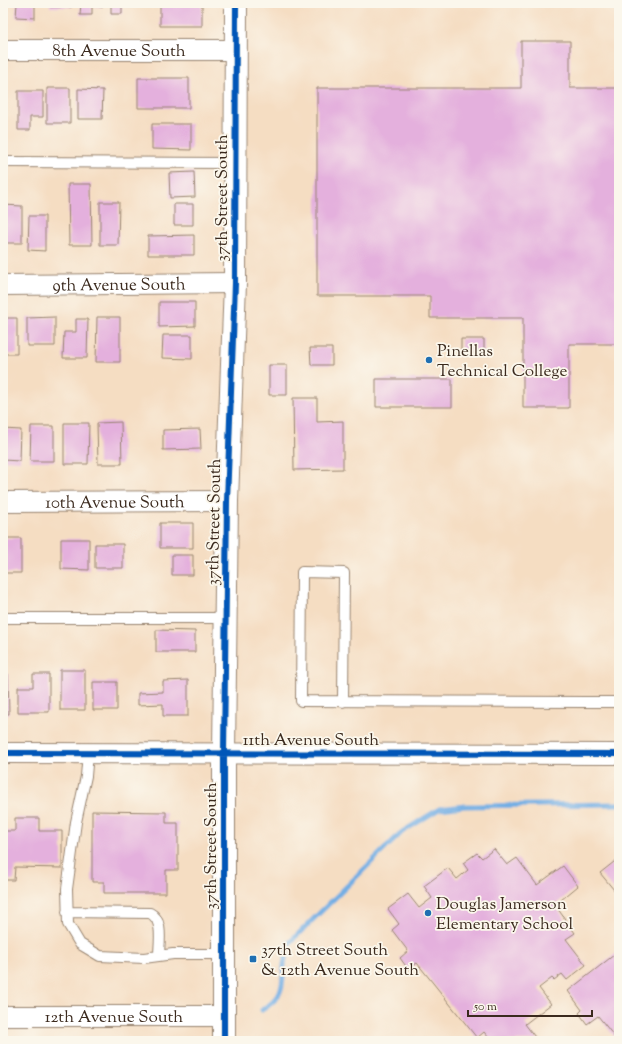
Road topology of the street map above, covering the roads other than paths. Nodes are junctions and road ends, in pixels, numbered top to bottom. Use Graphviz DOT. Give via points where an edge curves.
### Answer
graph roads {
  1 [pos="236,3"];
  2 [pos="3,50"];
  3 [pos="236,50"];
  4 [pos="3,162"];
  5 [pos="235,163"];
  6 [pos="235,283"];
  7 [pos="3,284"];
  8 [pos="227,501"];
  9 [pos="3,502"];
  10 [pos="3,618"];
  11 [pos="226,618"];
  12 [pos="343,702"];
  13 [pos="619,702"];
  14 [pos="3,753"];
  15 [pos="88,753"];
  16 [pos="224,753"];
  17 [pos="619,754"];
  18 [pos="67,912"];
  19 [pos="224,954"];
  20 [pos="159,956"];
  21 [pos="3,1016"];
  22 [pos="224,1016"];
  23 [pos="224,1041"];
  1 -- 3 [label="street, 37th Street South"];
  2 -- 3 [label="street, 8th Avenue South"];
  3 -- 5 [label="street, 37th Street South"];
  4 -- 5 [label="lane"];
  5 -- 6 [label="street, 37th Street South"];
  6 -- 7 [label="street, 9th Avenue South"];
  6 -- 8 [label="street, 37th Street South"];
  8 -- 9 [label="street, 10th Avenue South"];
  8 -- 11 [label="street, 37th Street South"];
  10 -- 11 [label="lane"];
  11 -- 16 [label="street, 37th Street South"];
  12 -- 12 [label="lane" via="301,702 302,572 344,573"];
  12 -- 13 [label="lane"];
  14 -- 15 [label="street, 11th Avenue South"];
  15 -- 16 [label="street, 11th Avenue South"];
  15 -- 18 [label="lane" via="67,889"];
  16 -- 17 [label="street, 11th Avenue South"];
  16 -- 19 [label="street, 37th Street South"];
  18 -- 20 [label="lane" via="68,924 80,944 100,956"];
  18 -- 20 [label="lane" via="150,913 157,917 159,926"];
  19 -- 20 [label="lane"];
  19 -- 22 [label="street, 37th Street South"];
  21 -- 22 [label="street, 12th Avenue South"];
  22 -- 23 [label="street, 37th Street South"];
}
